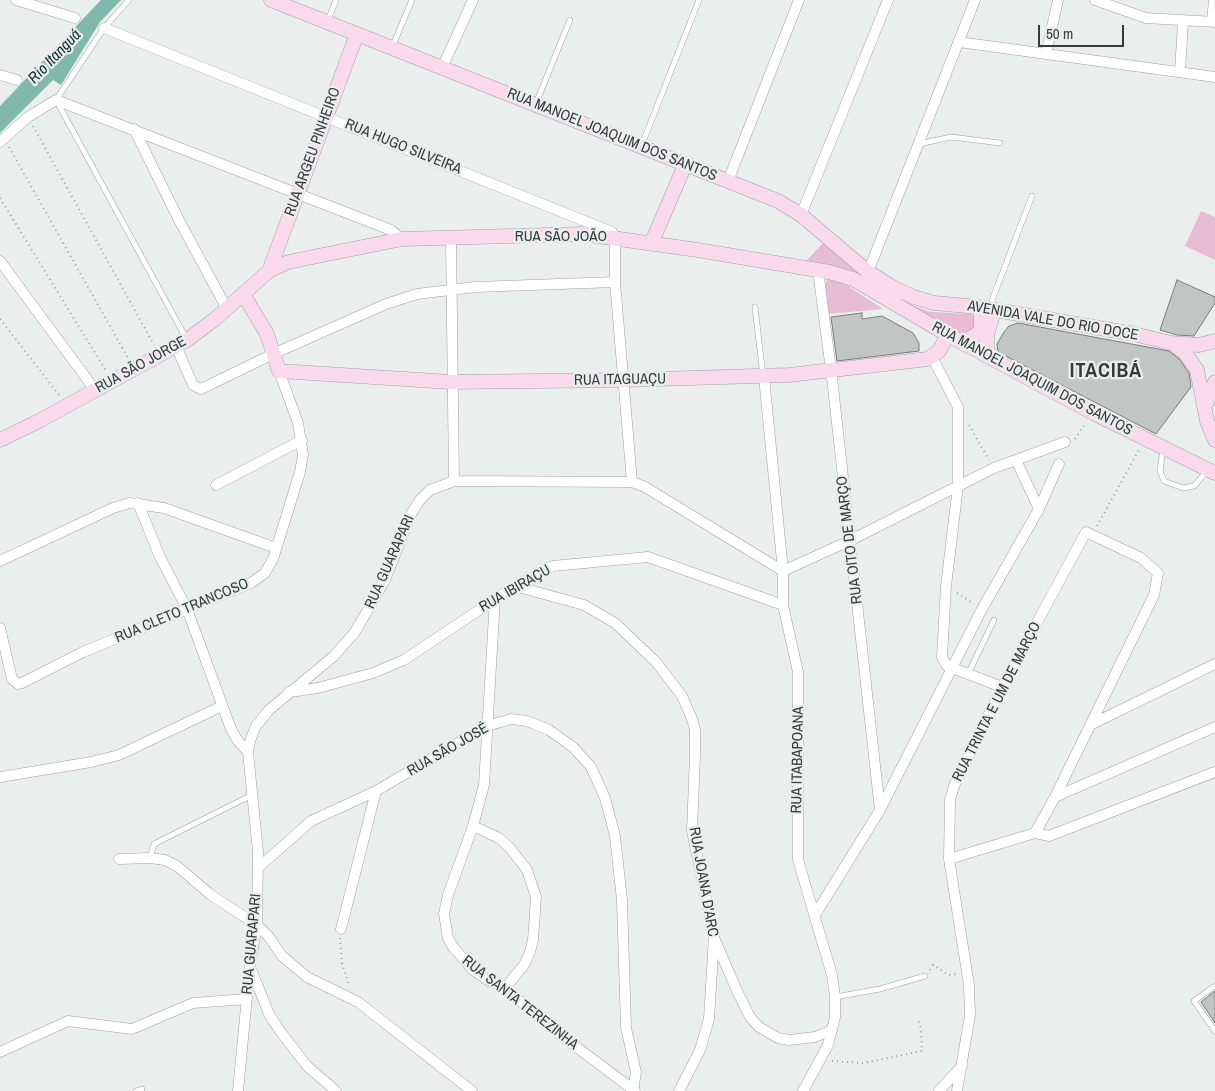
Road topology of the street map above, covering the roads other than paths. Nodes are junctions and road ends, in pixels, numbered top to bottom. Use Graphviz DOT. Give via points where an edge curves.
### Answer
graph roads {
  1 [pos="16,0"];
  2 [pos="129,0"];
  3 [pos="271,0"];
  4 [pos="336,0"];
  5 [pos="412,0"];
  6 [pos="473,0"];
  7 [pos="699,0"];
  8 [pos="799,0"];
  9 [pos="888,0"];
  10 [pos="975,0"];
  11 [pos="1058,0"];
  12 [pos="1094,0"];
  13 [pos="1214,0"];
  14 [pos="78,19"];
  15 [pos="570,20"];
  16 [pos="1184,20"];
  17 [pos="327,22"];
  18 [pos="1214,22"];
  19 [pos="101,27"];
  20 [pos="357,34"];
  21 [pos="959,42"];
  22 [pos="392,48"];
  23 [pos="1046,54"];
  24 [pos="442,68"];
  25 [pos="1180,72"];
  26 [pos="0,75"];
  27 [pos="1215,77"];
  28 [pos="17,80"];
  29 [pos="56,100"];
  30 [pos="536,105"];
  31 [pos="326,116"];
  32 [pos="134,129"];
  33 [pos="2,140"];
  34 [pos="1000,143"];
  35 [pos="918,144"];
  36 [pos="641,147"];
  37 [pos="685,165"];
  38 [pos="728,181"];
  39 [pos="298,193"];
  40 [pos="1032,196"];
  41 [pos="801,215"];
  42 [pos="615,237"];
  43 [pos="402,239"];
  44 [pos="452,239"];
  45 [pos="652,242"];
  46 [pos="0,261"];
  47 [pos="818,270"];
  48 [pos="269,271"];
  49 [pos="868,272"];
  50 [pos="853,279"];
  51 [pos="615,282"];
  52 [pos="452,289"];
  53 [pos="243,294"];
  54 [pos="934,303"];
  55 [pos="755,307"];
  56 [pos="227,308"];
  57 [pos="988,310"];
  58 [pos="948,335"];
  59 [pos="1215,341"];
  60 [pos="962,342"];
  61 [pos="182,343"];
  62 [pos="1171,343"];
  63 [pos="273,354"];
  64 [pos="932,357"];
  65 [pos="991,357"];
  66 [pos="831,370"];
  67 [pos="279,371"];
  68 [pos="764,377"];
  69 [pos="624,380"];
  70 [pos="451,382"];
  71 [pos="1215,382"];
  72 [pos="95,390"];
  73 [pos="1205,412"];
  74 [pos="0,440"];
  75 [pos="302,440"];
  76 [pos="1215,440"];
  77 [pos="1065,442"];
  78 [pos="1163,448"];
  79 [pos="1016,460"];
  80 [pos="1059,464"];
  81 [pos="1212,471"];
  82 [pos="454,481"];
  83 [pos="632,482"];
  84 [pos="216,485"];
  85 [pos="958,486"];
  86 [pos="138,503"];
  87 [pos="1039,508"];
  88 [pos="849,541"];
  89 [pos="276,548"];
  90 [pos="0,561"];
  91 [pos="782,571"];
  92 [pos="515,586"];
  93 [pos="495,598"];
  94 [pos="782,605"];
  95 [pos="187,609"];
  96 [pos="994,620"];
  97 [pos="0,628"];
  98 [pos="1215,664"];
  99 [pos="952,668"];
  100 [pos="968,674"];
  101 [pos="1002,687"];
  102 [pos="288,692"];
  103 [pos="222,706"];
  104 [pos="1090,725"];
  105 [pos="487,726"];
  106 [pos="1215,727"];
  107 [pos="248,752"];
  108 [pos="1215,772"];
  109 [pos="0,777"];
  110 [pos="376,791"];
  111 [pos="253,794"];
  112 [pos="1055,797"];
  113 [pos="880,810"];
  114 [pos="474,826"];
  115 [pos="1034,833"];
  116 [pos="150,858"];
  117 [pos="119,859"];
  118 [pos="949,859"];
  119 [pos="258,868"];
  120 [pos="815,915"];
  121 [pos="257,925"];
  122 [pos="341,929"];
  123 [pos="714,937"];
  124 [pos="250,965"];
  125 [pos="925,976"];
  126 [pos="1215,986"];
  127 [pos="505,988"];
  128 [pos="835,997"];
  129 [pos="247,999"];
  130 [pos="832,1030"];
  131 [pos="1215,1031"];
  132 [pos="0,1052"];
  133 [pos="963,1065"];
  134 [pos="142,1088"];
  135 [pos="136,1091"];
  136 [pos="238,1091"];
  137 [pos="336,1091"];
  138 [pos="472,1091"];
  139 [pos="634,1091"];
  140 [pos="679,1091"];
  141 [pos="803,1091"];
  142 [pos="939,1091"];
  143 [pos="957,1091"];
  1 -- 14 [label="street"];
  2 -- 19 [label="lane"];
  3 -- 17 [label="main road, RUA MANOEL JOAQUIM DOS SANTOS" via="296,7"];
  4 -- 17 [label="lane"];
  5 -- 22 [label="lane"];
  6 -- 24 [label="street"];
  7 -- 36 [label="lane"];
  8 -- 38 [label="street"];
  9 -- 41 [label="street"];
  10 -- 21 [label="street"];
  11 -- 23 [label="street"];
  12 -- 16 [label="street" via="1146,18"];
  13 -- 18 [label="street"];
  15 -- 30 [label="lane"];
  16 -- 18 [label="street"];
  16 -- 25 [label="street"];
  17 -- 20 [label="main road, RUA MANOEL JOAQUIM DOS SANTOS"];
  19 -- 29 [label="lane"];
  19 -- 31 [label="street, RUA HUGO SILVEIRA"];
  20 -- 22 [label="main road, RUA MANOEL JOAQUIM DOS SANTOS"];
  20 -- 31 [label="main road, RUA ARGEU PINHEIRO"];
  21 -- 23 [label="street"];
  21 -- 35 [label="street"];
  22 -- 24 [label="main road, RUA MANOEL JOAQUIM DOS SANTOS"];
  23 -- 25 [label="street"];
  24 -- 30 [label="main road, RUA MANOEL JOAQUIM DOS SANTOS"];
  25 -- 27 [label="street"];
  26 -- 28 [label="street"];
  29 -- 32 [label="street"];
  29 -- 33 [label="street" via="28,117"];
  29 -- 61 [label="lane"];
  30 -- 36 [label="main road, RUA MANOEL JOAQUIM DOS SANTOS"];
  31 -- 39 [label="main road, RUA ARGEU PINHEIRO"];
  31 -- 42 [label="street, RUA HUGO SILVEIRA" via="600,225"];
  32 -- 39 [label="street"];
  32 -- 56 [label="street"];
  34 -- 35 [label="lane" via="951,137"];
  35 -- 49 [label="street"];
  36 -- 37 [label="main road, RUA MANOEL JOAQUIM DOS SANTOS"];
  37 -- 38 [label="main road, RUA MANOEL JOAQUIM DOS SANTOS"];
  37 -- 45 [label="main road"];
  38 -- 41 [label="main road, RUA MANOEL JOAQUIM DOS SANTOS" via="778,201"];
  39 -- 43 [label="street" via="391,230"];
  39 -- 48 [label="main road, RUA ARGEU PINHEIRO"];
  40 -- 57 [label="lane"];
  41 -- 49 [label="main road, RUA MANOEL JOAQUIM DOS SANTOS"];
  42 -- 44 [label="main road, RUA SÃO JOÃO" via="555,234"];
  42 -- 45 [label="main road, RUA SÃO JOÃO"];
  42 -- 51 [label="street"];
  43 -- 44 [label="main road, RUA SÃO JOÃO"];
  43 -- 48 [label="main road, RUA SÃO JOÃO" via="288,262"];
  44 -- 52 [label="street"];
  45 -- 47 [label="main road, RUA SÃO JOÃO"];
  46 -- 72 [label="street"];
  47 -- 50 [label="main road, RUA SÃO JOÃO"];
  47 -- 66 [label="street, RUA OITO DE MARÇO"];
  48 -- 53 [label="main road, RUA SÃO JORGE"];
  49 -- 54 [label="main road, RUA MANOEL JOAQUIM DOS SANTOS" via="894,288"];
  50 -- 58 [label="main road, RUA MANOEL JOAQUIM DOS SANTOS"];
  51 -- 52 [label="street"];
  51 -- 69 [label="street"];
  52 -- 63 [label="street" via="417,294 386,304"];
  52 -- 70 [label="street"];
  53 -- 56 [label="main road, RUA SÃO JORGE"];
  53 -- 63 [label="main road, RUA CLETO TRANCOSO" via="267,334"];
  54 -- 57 [label="main road, AVENIDA VALE DO RIO DOCE"];
  55 -- 68 [label="lane, RUA ITABAPOANA"];
  56 -- 61 [label="main road, RUA SÃO JORGE"];
  57 -- 60 [label="main road" via="981,330"];
  57 -- 62 [label="main road, AVENIDA VALE DO RIO DOCE"];
  57 -- 65 [label="main road" via="987,349"];
  58 -- 60 [label="main road, RUA MANOEL JOAQUIM DOS SANTOS"];
  58 -- 64 [label="main road"];
  59 -- 62 [label="main road, AVENIDA VALE DO RIO DOCE" via="1199,345"];
  60 -- 65 [label="main road, RUA MANOEL JOAQUIM DOS SANTOS"];
  61 -- 63 [label="street" via="192,385 201,390"];
  61 -- 72 [label="main road, RUA SÃO JORGE"];
  62 -- 73 [label="main road, AVENIDA VALE DO RIO DOCE" via="1186,354 1198,370"];
  63 -- 67 [label="main road, RUA CLETO TRANCOSO"];
  64 -- 66 [label="main road, RUA ITAGUAÇU" via="922,361"];
  64 -- 85 [label="street" via="958,407"];
  65 -- 78 [label="main road, RUA MANOEL JOAQUIM DOS SANTOS"];
  66 -- 68 [label="main road, RUA ITAGUAÇU"];
  66 -- 88 [label="street, RUA OITO DE MARÇO"];
  67 -- 70 [label="main road, RUA ITAGUAÇU"];
  67 -- 75 [label="street, RUA CLETO TRANCOSO"];
  68 -- 69 [label="main road, RUA ITAGUAÇU"];
  68 -- 91 [label="street, RUA ITABAPOANA"];
  69 -- 70 [label="main road, RUA ITAGUAÇU"];
  69 -- 83 [label="street"];
  70 -- 82 [label="street"];
  71 -- 73 [label="main road" via="1208,395"];
  72 -- 74 [label="main road, RUA SÃO JORGE"];
  73 -- 76 [label="main road"];
  75 -- 84 [label="street"];
  75 -- 89 [label="street, RUA CLETO TRANCOSO" via="300,472"];
  77 -- 79 [label="street"];
  78 -- 81 [label="main road, RUA MANOEL JOAQUIM DOS SANTOS"];
  78 -- 81 [label="lane" via="1160,471 1164,481 1183,488 1194,486"];
  79 -- 85 [label="street"];
  79 -- 87 [label="street"];
  80 -- 87 [label="street"];
  82 -- 83 [label="street, RUA GUARAPARI"];
  82 -- 102 [label="street, RUA GUARAPARI" via="430,490 415,506 385,580 347,643"];
  83 -- 91 [label="street, RUA GUARAPARI"];
  85 -- 88 [label="street"];
  85 -- 99 [label="street" via="942,649 944,662"];
  86 -- 89 [label="street" via="164,508"];
  86 -- 90 [label="street" via="113,508"];
  86 -- 95 [label="street" via="160,557"];
  87 -- 99 [label="street"];
  88 -- 91 [label="street"];
  88 -- 113 [label="street, RUA OITO DE MARÇO"];
  89 -- 95 [label="street, RUA CLETO TRANCOSO" via="269,567 258,578"];
  91 -- 94 [label="street, RUA ITABAPOANA"];
  92 -- 93 [label="street, RUA IBIRAÇU"];
  92 -- 94 [label="street, RUA IBIRAÇU" via="553,566 648,557"];
  92 -- 123 [label="street, RUA JOANA D'ARC" via="584,606 607,617 637,642 682,696 695,730 692,831"];
  93 -- 102 [label="street, RUA IBIRAÇU" via="404,660 327,686"];
  93 -- 105 [label="street, RUA SANTA TEREZINHA"];
  94 -- 120 [label="street, RUA ITABAPOANA" via="798,680 798,860"];
  95 -- 97 [label="street, RUA CLETO TRANCOSO" via="83,652 18,684 12,679"];
  95 -- 103 [label="street"];
  96 -- 100 [label="lane"];
  98 -- 104 [label="street"];
  99 -- 100 [label="street"];
  99 -- 113 [label="street"];
  100 -- 101 [label="street"];
  101 -- 104 [label="street, RUA TRINTA E UM DE MARÇO" via="1086,532 1141,558 1158,573 1154,595"];
  101 -- 118 [label="street, RUA TRINTA E UM DE MARÇO" via="954,786 949,811"];
  102 -- 107 [label="street, RUA GUARAPARI" via="256,726"];
  103 -- 107 [label="street" via="235,737"];
  103 -- 109 [label="street" via="119,755"];
  104 -- 112 [label="street"];
  105 -- 110 [label="street, RUA SÃO JOSÉ"];
  105 -- 114 [label="street, RUA SANTA TEREZINHA" via="484,785"];
  105 -- 139 [label="street, RUA SÃO JOSÉ" via="511,719 527,721 549,730 584,756 602,789 615,836 620,873 626,1028 635,1062"];
  106 -- 112 [label="street"];
  107 -- 111 [label="street, RUA GUARAPARI"];
  108 -- 115 [label="street" via="1049,836"];
  110 -- 119 [label="street, RUA SÃO JOSÉ" via="311,821"];
  110 -- 122 [label="street"];
  111 -- 116 [label="lane" via="154,844"];
  111 -- 119 [label="street, RUA GUARAPARI"];
  112 -- 115 [label="street"];
  113 -- 120 [label="street"];
  114 -- 127 [label="street, RUA SANTA TEREZINHA" via="448,895 445,927 448,938 463,959 489,981"];
  114 -- 127 [label="street" via="499,838 514,853 527,870 536,897 530,952"];
  115 -- 118 [label="street"];
  116 -- 117 [label="street"];
  116 -- 121 [label="street" via="177,866 212,895"];
  118 -- 133 [label="street, RUA TRINTA E UM DE MARÇO" via="970,1015"];
  119 -- 121 [label="street, RUA GUARAPARI"];
  120 -- 128 [label="street, RUA ITABAPOANA"];
  121 -- 124 [label="street, RUA GUARAPARI"];
  121 -- 138 [label="street" via="282,956 307,977 358,1002"];
  123 -- 130 [label="street" via="750,1017 759,1027 778,1038 789,1040 814,1037"];
  123 -- 140 [label="street, RUA JOANA D'ARC" via="709,1019 700,1050"];
  124 -- 129 [label="street, RUA GUARAPARI"];
  124 -- 137 [label="street" via="269,1014 280,1032 307,1066"];
  125 -- 128 [label="lane"];
  126 -- 131 [label="lane" via="1194,1000"];
  127 -- 139 [label="street, RUA SANTA TEREZINHA"];
  128 -- 130 [label="street, RUA ITABAPOANA" via="836,1017"];
  129 -- 132 [label="street" via="193,1003 132,1029 68,1021"];
  129 -- 136 [label="street, RUA GUARAPARI"];
  130 -- 141 [label="street, RUA ITABAPOANA"];
  133 -- 142 [label="street"];
  133 -- 143 [label="street, RUA TRINTA E UM DE MARÇO"];
  134 -- 135 [label="lane"];
}
